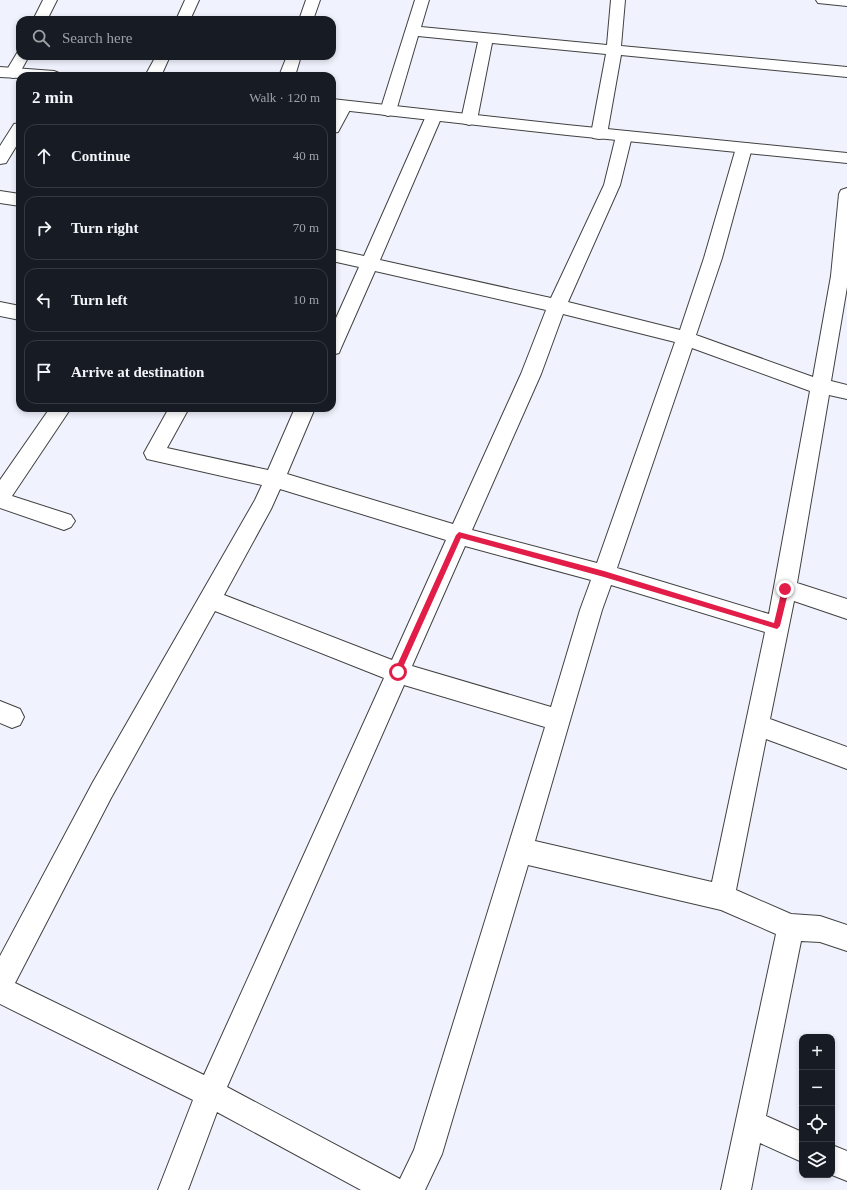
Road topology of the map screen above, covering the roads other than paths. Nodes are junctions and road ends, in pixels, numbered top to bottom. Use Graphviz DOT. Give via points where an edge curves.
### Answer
graph roads {
  1 [pos="50,0"];
  2 [pos="192,0"];
  3 [pos="313,0"];
  4 [pos="422,0"];
  5 [pos="618,0"];
  6 [pos="823,0"];
  7 [pos="847,2"];
  8 [pos="42,16"];
  9 [pos="185,16"];
  10 [pos="307,16"];
  11 [pos="412,31"];
  12 [pos="486,38"];
  13 [pos="614,51"];
  14 [pos="18,60"];
  15 [pos="161,60"];
  16 [pos="293,60"];
  17 [pos="6,72"];
  18 [pos="155,72"];
  19 [pos="288,72"];
  20 [pos="847,72"];
  21 [pos="16,73"];
  22 [pos="338,105"];
  23 [pos="388,111"];
  24 [pos="434,116"];
  25 [pos="469,120"];
  26 [pos="16,134"];
  27 [pos="599,134"];
  28 [pos="624,136"];
  29 [pos="744,148"];
  30 [pos="847,158"];
  31 [pos="0,159"];
  32 [pos="847,194"];
  33 [pos="0,197"];
  34 [pos="16,199"];
  35 [pos="336,256"];
  36 [pos="370,263"];
  37 [pos="557,306"];
  38 [pos="0,309"];
  39 [pos="16,312"];
  40 [pos="686,338"];
  41 [pos="336,339"];
  42 [pos="821,386"];
  43 [pos="847,392"];
  44 [pos="58,412"];
  45 [pos="176,412"];
  46 [pos="303,412"];
  47 [pos="274,479"];
  48 [pos="0,498"];
  49 [pos="64,521"];
  50 [pos="459,535"];
  51 [pos="604,574"];
  52 [pos="785,589"];
  53 [pos="209,599"];
  54 [pos="847,609"];
  55 [pos="777,626"];
  56 [pos="398,672"];
  57 [pos="558,720"];
  58 [pos="757,725"];
  59 [pos="847,758"];
  60 [pos="520,850"];
  61 [pos="722,897"];
  62 [pos="791,927"];
  63 [pos="847,938"];
  64 [pos="0,983"];
  65 [pos="0,990"];
  66 [pos="210,1093"];
  67 [pos="750,1124"];
  68 [pos="799,1146"];
  69 [pos="835,1161"];
  70 [pos="847,1166"];
  71 [pos="173,1190"];
  72 [pos="391,1190"];
  73 [pos="410,1190"];
  74 [pos="736,1190"];
  1 -- 8 [label="street"];
  2 -- 9 [label="street"];
  3 -- 10 [label="street"];
  4 -- 11 [label="street"];
  5 -- 13 [label="street"];
  6 -- 7 [label="street"];
  11 -- 12 [label="street"];
  11 -- 23 [label="street"];
  12 -- 13 [label="street"];
  12 -- 25 [label="street"];
  13 -- 20 [label="street"];
  13 -- 27 [label="street"];
  14 -- 17 [label="street"];
  15 -- 18 [label="street"];
  16 -- 19 [label="street"];
  17 -- 21 [label="street"];
  22 -- 23 [label="street"];
  23 -- 24 [label="street"];
  24 -- 25 [label="street"];
  24 -- 36 [label="street"];
  25 -- 27 [label="street"];
  26 -- 31 [label="street"];
  27 -- 28 [label="street"];
  28 -- 29 [label="street"];
  28 -- 37 [label="street" via="612,185"];
  29 -- 30 [label="street"];
  29 -- 40 [label="street" via="713,258"];
  32 -- 42 [label="street" via="840,276"];
  33 -- 34 [label="street"];
  35 -- 36 [label="street"];
  36 -- 37 [label="street"];
  36 -- 41 [label="street"];
  37 -- 40 [label="street"];
  37 -- 50 [label="street" via="531,374"];
  38 -- 39 [label="street"];
  40 -- 42 [label="street"];
  40 -- 51 [label="street"];
  42 -- 43 [label="street"];
  42 -- 52 [label="street"];
  44 -- 48 [label="street"];
  45 -- 47 [label="street" via="154,453"];
  46 -- 47 [label="street"];
  47 -- 50 [label="street"];
  47 -- 53 [label="street" via="264,503"];
  48 -- 49 [label="street"];
  50 -- 51 [label="street"];
  50 -- 56 [label="street"];
  51 -- 55 [label="street"];
  51 -- 57 [label="street"];
  52 -- 54 [label="street"];
  52 -- 55 [label="street"];
  53 -- 56 [label="street"];
  53 -- 64 [label="street" via="102,790"];
  55 -- 58 [label="street"];
  56 -- 57 [label="street"];
  56 -- 66 [label="street"];
  57 -- 60 [label="street"];
  58 -- 59 [label="street"];
  58 -- 61 [label="street"];
  60 -- 61 [label="street"];
  60 -- 73 [label="street" via="427,1154"];
  61 -- 62 [label="street"];
  62 -- 63 [label="street" via="820,929"];
  62 -- 67 [label="street"];
  65 -- 66 [label="street"];
  66 -- 71 [label="street"];
  66 -- 72 [label="street"];
  67 -- 68 [label="street"];
  67 -- 74 [label="street"];
  69 -- 70 [label="street"];
}
